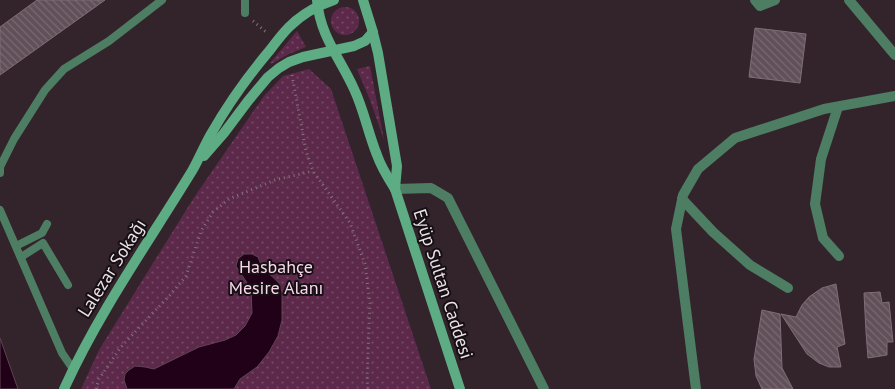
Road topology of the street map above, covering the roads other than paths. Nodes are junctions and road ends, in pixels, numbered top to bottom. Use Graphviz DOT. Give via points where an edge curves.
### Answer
graph roads {
  1 [pos="162,0"];
  2 [pos="245,0"];
  3 [pos="334,0"];
  4 [pos="355,0"];
  5 [pos="755,0"];
  6 [pos="775,0"];
  7 [pos="849,0"];
  8 [pos="317,3"];
  9 [pos="364,4"];
  10 [pos="245,14"];
  11 [pos="373,32"];
  12 [pos="333,51"];
  13 [pos="895,55"];
  14 [pos="895,96"];
  15 [pos="838,107"];
  16 [pos="194,168"];
  17 [pos="0,174"];
  18 [pos="395,189"];
  19 [pos="682,199"];
  20 [pos="0,210"];
  21 [pos="47,224"];
  22 [pos="16,246"];
  23 [pos="839,256"];
  24 [pos="21,257"];
  25 [pos="68,285"];
  26 [pos="788,288"];
  27 [pos="73,369"];
  28 [pos="64,389"];
  29 [pos="460,389"];
  30 [pos="544,389"];
  31 [pos="696,389"];
  1 -- 17 [label="lane" via="109,41 64,68 45,90 14,139 0,167"];
  2 -- 10 [label="lane"];
  3 -- 8 [label="main road, Lalezar Sokağı"];
  4 -- 9 [label="main road"];
  5 -- 6 [label="street" via="760,6"];
  7 -- 13 [label="street"];
  8 -- 12 [label="main road, Eyüp Sultan Caddesi" via="326,38"];
  8 -- 16 [label="main road, Lalezar Sokağı" via="287,28 230,102"];
  9 -- 11 [label="main road, Eyüp Sultan Caddesi"];
  11 -- 12 [label="main road, Lalezar Sokağı" via="365,41"];
  11 -- 18 [label="main road, Eyüp Sultan Caddesi" via="397,166"];
  12 -- 16 [label="main road, Lalezar Sokağı" via="289,62 268,77"];
  12 -- 18 [label="main road, Eyüp Sultan Caddesi" via="355,90 376,154"];
  14 -- 15 [label="street"];
  15 -- 19 [label="street" via="735,138 698,169"];
  15 -- 23 [label="street" via="821,159 815,204 823,238"];
  16 -- 27 [label="main road, Lalezar Sokağı" via="113,295"];
  18 -- 29 [label="main road, Eyüp Sultan Caddesi"];
  18 -- 30 [label="street" via="431,188 448,198"];
  19 -- 26 [label="street" via="750,265"];
  19 -- 31 [label="street" via="676,229"];
  20 -- 22 [label="lane"];
  21 -- 22 [label="lane" via="42,233"];
  22 -- 24 [label="lane"];
  24 -- 25 [label="lane" via="43,244"];
  24 -- 27 [label="lane" via="62,352"];
  27 -- 28 [label="main road, Lalezar Sokağı"];
}
